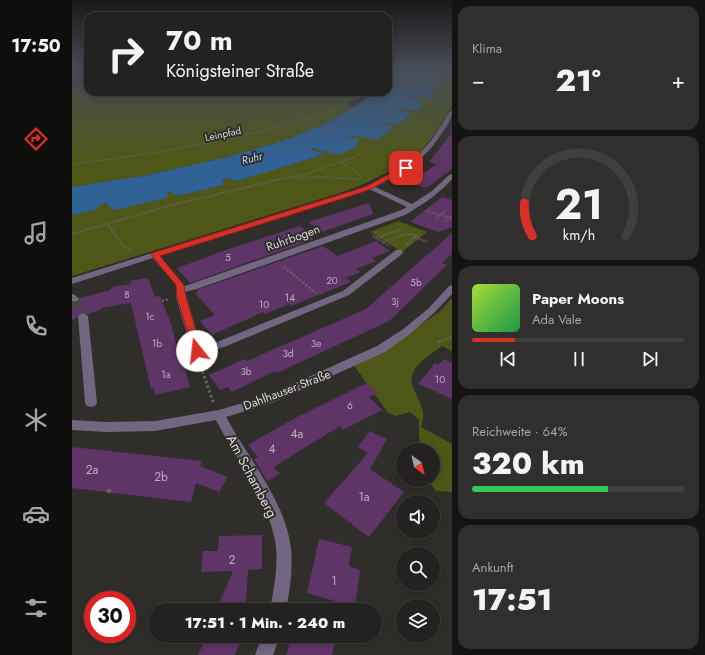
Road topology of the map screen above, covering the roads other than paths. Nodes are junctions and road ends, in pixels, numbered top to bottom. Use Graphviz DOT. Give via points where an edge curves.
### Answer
graph roads {
  1 [pos="452,112"];
  2 [pos="451,176"];
  3 [pos="369,188"];
  4 [pos="412,207"];
  5 [pos="399,252"];
  6 [pos="152,256"];
  7 [pos="72,281"];
  8 [pos="452,288"];
  9 [pos="180,290"];
  10 [pos="83,316"];
  11 [pos="91,403"];
  12 [pos="219,415"];
  13 [pos="72,425"];
  14 [pos="279,603"];
  15 [pos="268,643"];
  16 [pos="264,655"];
  1 -- 3 [label="street" via="423,155 406,168"];
  2 -- 4 [label="street, Ruhrbogen" via="437,190"];
  3 -- 4 [label="street"];
  3 -- 6 [label="street"];
  4 -- 9 [label="street, Ruhrbogen" via="402,213 275,259"];
  5 -- 9 [label="street" via="346,293 220,345 197,351"];
  6 -- 7 [label="street"];
  6 -- 9 [label="street" via="175,278"];
  8 -- 12 [label="street, Dahlhauser Straße" via="431,311 381,349 270,399"];
  10 -- 11 [label="street"];
  12 -- 13 [label="street, Dahlhauser Straße" via="154,426"];
  12 -- 14 [label="street, Am Schamberg" via="275,517 282,541 283,584"];
  15 -- 16 [label="street"];
}
